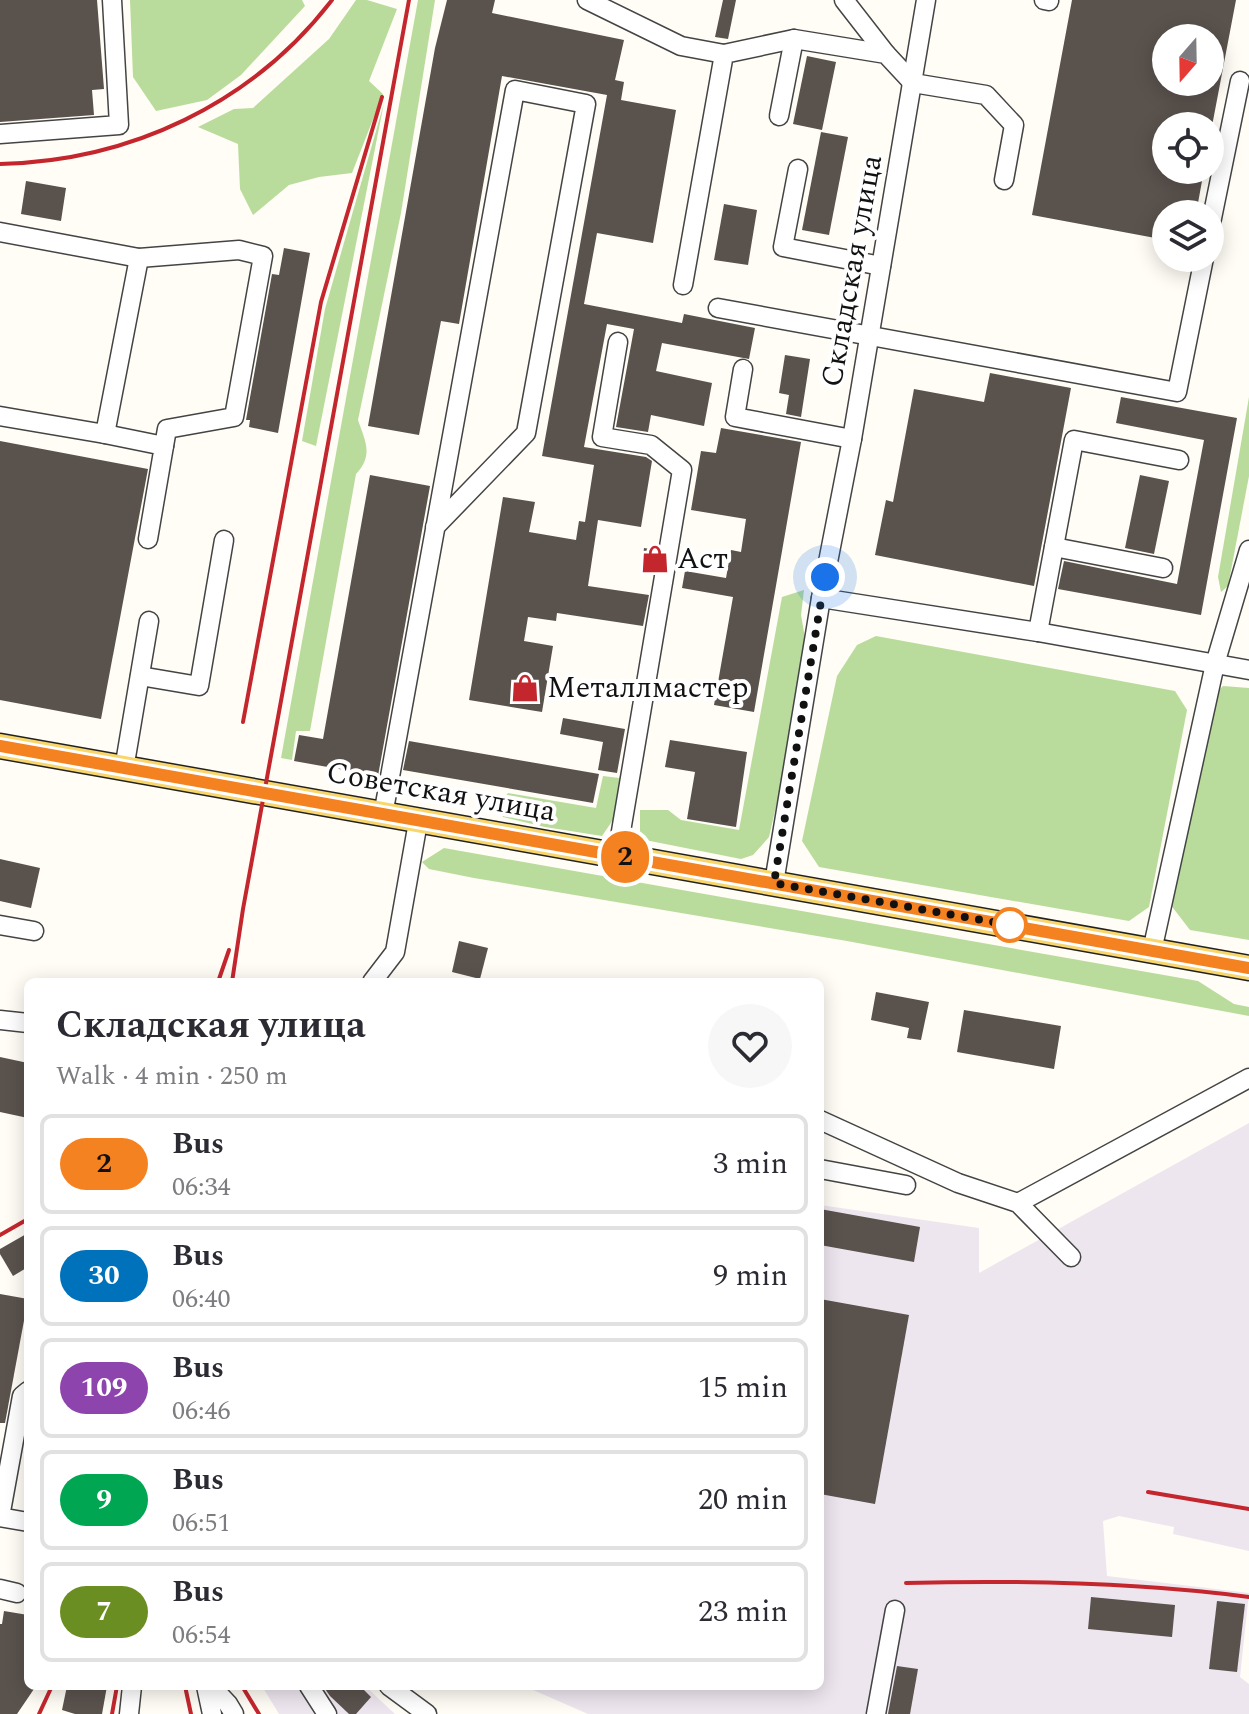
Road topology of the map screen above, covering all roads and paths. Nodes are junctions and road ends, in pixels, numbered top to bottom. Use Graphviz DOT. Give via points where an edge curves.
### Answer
graph roads {
  1 [pos="112,0"];
  2 [pos="587,0"];
  3 [pos="844,0"];
  4 [pos="926,0"];
  5 [pos="794,39"];
  6 [pos="724,54"];
  7 [pos="886,54"];
  8 [pos="1240,81"];
  9 [pos="913,83"];
  10 [pos="779,116"];
  11 [pos="0,134"];
  12 [pos="798,169"];
  13 [pos="1004,180"];
  14 [pos="1216,200"];
  15 [pos="0,232"];
  16 [pos="139,258"];
  17 [pos="881,266"];
  18 [pos="1201,272"];
  19 [pos="683,285"];
  20 [pos="718,308"];
  21 [pos="870,335"];
  22 [pos="618,342"];
  23 [pos="743,369"];
  24 [pos="0,416"];
  25 [pos="105,434"];
  26 [pos="852,439"];
  27 [pos="164,446"];
  28 [pos="1179,460"];
  29 [pos="435,527"];
  30 [pos="148,539"];
  31 [pos="224,540"];
  32 [pos="1054,547"];
  33 [pos="1249,550"];
  34 [pos="1163,568"];
  35 [pos="821,598"];
  36 [pos="149,621"];
  37 [pos="1038,632"];
  38 [pos="1215,664"];
  39 [pos="1249,670"];
  40 [pos="140,676"];
  41 [pos="0,746"];
  42 [pos="124,769"];
  43 [pos="383,815"];
  44 [pos="418,822"];
  45 [pos="617,855"];
  46 [pos="774,883"];
  47 [pos="0,925"];
  48 [pos="34,931"];
  49 [pos="1152,951"];
  50 [pos="395,952"];
  51 [pos="1249,968"];
  52 [pos="375,978"];
  53 [pos="391,978"];
  54 [pos="0,1020"];
  55 [pos="24,1023"];
  56 [pos="1249,1078"];
  57 [pos="824,1122"];
  58 [pos="824,1170"];
  59 [pos="906,1185"];
  60 [pos="1018,1203"];
  61 [pos="1071,1257"];
  62 [pos="24,1394"];
  63 [pos="24,1521"];
  64 [pos="895,1610"];
  65 [pos="132,1690"];
  66 [pos="209,1690"];
  67 [pos="212,1690"];
  68 [pos="312,1690"];
  69 [pos="394,1690"];
  70 [pos="129,1714"];
  71 [pos="212,1714"];
  72 [pos="234,1714"];
  73 [pos="327,1714"];
  74 [pos="427,1714"];
  75 [pos="876,1714"];
  1 -- 11 [label="street" via="119,125"];
  2 -- 6 [label="street" via="681,46"];
  3 -- 7 [label="street"];
  4 -- 9 [label="street, Складская улица"];
  5 -- 6 [label="street"];
  5 -- 7 [label="street"];
  5 -- 10 [label="street"];
  6 -- 19 [label="street"];
  7 -- 9 [label="street"];
  8 -- 14 [label="street"];
  9 -- 13 [label="street" via="986,95 1014,125"];
  9 -- 17 [label="street, Складская улица"];
  12 -- 17 [label="street" via="783,247"];
  15 -- 16 [label="street"];
  16 -- 25 [label="street"];
  16 -- 27 [label="street" via="239,250 263,256 234,417 167,429"];
  17 -- 21 [label="street, Складская улица"];
  18 -- 21 [label="street" via="1177,392"];
  20 -- 21 [label="street"];
  21 -- 26 [label="street, Складская улица"];
  22 -- 45 [label="street" via="602,437 651,445 682,470"];
  23 -- 26 [label="street" via="735,417"];
  24 -- 25 [label="street"];
  25 -- 27 [label="street"];
  26 -- 35 [label="street, Складская улица"];
  27 -- 30 [label="street"];
  28 -- 32 [label="street" via="1074,440"];
  29 -- 29 [label="street" via="515,90 586,104 526,433"];
  29 -- 43 [label="street"];
  31 -- 40 [label="street" via="199,686"];
  32 -- 34 [label="street"];
  32 -- 37 [label="street"];
  33 -- 38 [label="street"];
  35 -- 37 [label="street"];
  35 -- 46 [label="street, Складская улица"];
  36 -- 40 [label="street"];
  37 -- 38 [label="street"];
  38 -- 39 [label="street"];
  38 -- 49 [label="street"];
  40 -- 42 [label="street"];
  41 -- 42 [label="main road, Советская улица"];
  42 -- 43 [label="main road, Советская улица"];
  43 -- 44 [label="main road, Советская улица"];
  44 -- 45 [label="main road, Советская улица"];
  44 -- 50 [label="street"];
  45 -- 46 [label="main road, Советская улица"];
  46 -- 49 [label="main road, Советская улица"];
  47 -- 48 [label="street"];
  49 -- 51 [label="main road, Советская улица"];
  50 -- 52 [label="street"];
  50 -- 53 [label="street"];
  54 -- 55 [label="street"];
  56 -- 60 [label="street"];
  57 -- 60 [label="street" via="958,1183"];
  58 -- 59 [label="street"];
  60 -- 61 [label="street"];
  62 -- 63 [label="street" via="0,1517"];
  64 -- 75 [label="street"];
  65 -- 70 [label="street"];
  66 -- 71 [label="street"];
  67 -- 72 [label="street"];
  68 -- 73 [label="street"];
  69 -- 74 [label="street"];
}
